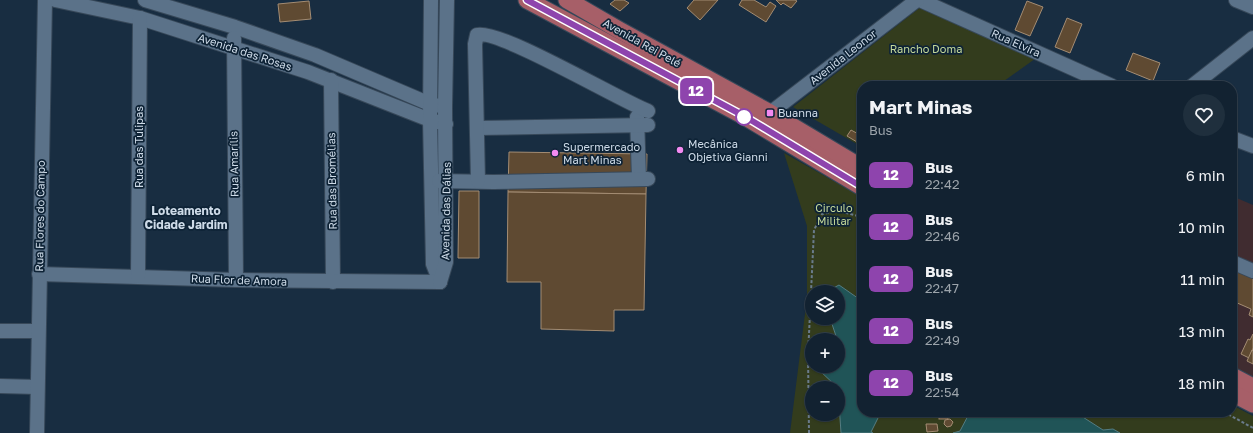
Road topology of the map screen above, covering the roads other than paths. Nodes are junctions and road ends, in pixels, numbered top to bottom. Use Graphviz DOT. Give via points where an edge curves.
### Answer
graph roads {
  1 [pos="45,0"];
  2 [pos="55,0"];
  3 [pos="144,0"];
  4 [pos="431,0"];
  5 [pos="447,0"];
  6 [pos="527,0"];
  7 [pos="567,0"];
  8 [pos="918,0"];
  9 [pos="1236,0"];
  10 [pos="1253,7"];
  11 [pos="140,18"];
  12 [pos="235,27"];
  13 [pos="1253,38"];
  14 [pos="233,48"];
  15 [pos="331,80"];
  16 [pos="1101,81"];
  17 [pos="1198,81"];
  18 [pos="430,104"];
  19 [pos="445,107"];
  20 [pos="770,113"];
  21 [pos="430,120"];
  22 [pos="446,124"];
  23 [pos="642,125"];
  24 [pos="477,128"];
  25 [pos="1237,140"];
  26 [pos="1253,146"];
  27 [pos="857,165"];
  28 [pos="446,180"];
  29 [pos="431,181"];
  30 [pos="478,181"];
  31 [pos="857,184"];
  32 [pos="1237,264"];
  33 [pos="1253,271"];
  34 [pos="39,274"];
  35 [pos="138,276"];
  36 [pos="236,280"];
  37 [pos="333,282"];
  38 [pos="440,282"];
  39 [pos="0,331"];
  40 [pos="38,331"];
  41 [pos="1237,379"];
  42 [pos="0,386"];
  43 [pos="37,387"];
  44 [pos="1253,387"];
  45 [pos="1237,396"];
  46 [pos="1253,404"];
  47 [pos="37,433"];
  1 -- 34 [label="street, Rua Flores do Campo"];
  2 -- 11 [label="street, Avenida das Rosas"];
  3 -- 12 [label="street, Avenida das Rosas"];
  4 -- 18 [label="street, Avenida das Dálias"];
  5 -- 19 [label="street, Avenida das Dálias"];
  6 -- 31 [label="main road, Avenida Rei Pelé" via="744,116"];
  7 -- 20 [label="main road, Avenida Rei Pelé"];
  8 -- 16 [label="street, Rua Elvira"];
  8 -- 20 [label="street, Avenida Leonor"];
  9 -- 10 [label="street"];
  11 -- 14 [label="street, Avenida das Rosas"];
  11 -- 35 [label="street, Rua das Tulipas"];
  12 -- 14 [label="street, Rua Amarílis"];
  12 -- 18 [label="street, Avenida das Rosas" via="315,55"];
  13 -- 17 [label="street"];
  14 -- 15 [label="street, Avenida das Rosas"];
  14 -- 36 [label="street, Rua Amarílis"];
  15 -- 21 [label="street, Avenida das Rosas"];
  15 -- 37 [label="street, Rua das Bromélias"];
  18 -- 19 [label="street, Avenida das Rosas"];
  18 -- 21 [label="street, Avenida das Dálias"];
  19 -- 22 [label="street, Avenida das Dálias"];
  20 -- 27 [label="main road, Avenida Rei Pelé"];
  21 -- 22 [label="street, Avenida das Rosas"];
  21 -- 29 [label="street, Avenida das Dálias"];
  22 -- 28 [label="street, Avenida das Dálias"];
  23 -- 24 [label="street"];
  23 -- 24 [label="street" via="642,109 612,92 519,46 480,34 475,44"];
  23 -- 30 [label="street" via="644,179"];
  24 -- 30 [label="street"];
  25 -- 26 [label="street"];
  28 -- 29 [label="street"];
  28 -- 30 [label="street"];
  28 -- 38 [label="street, Avenida das Dálias" via="446,262"];
  29 -- 38 [label="street, Avenida das Dálias" via="433,264"];
  32 -- 33 [label="street"];
  34 -- 35 [label="street, Rua Flor de Amora"];
  34 -- 40 [label="street, Rua Flores do Campo"];
  35 -- 36 [label="street, Rua Flor de Amora"];
  36 -- 37 [label="street, Rua Flor de Amora"];
  37 -- 38 [label="street, Rua Flor de Amora"];
  39 -- 40 [label="street"];
  40 -- 43 [label="street, Rua Flores do Campo"];
  41 -- 44 [label="main road"];
  42 -- 43 [label="street"];
  43 -- 47 [label="street, Rua Flores do Campo"];
  45 -- 46 [label="main road"];
}
